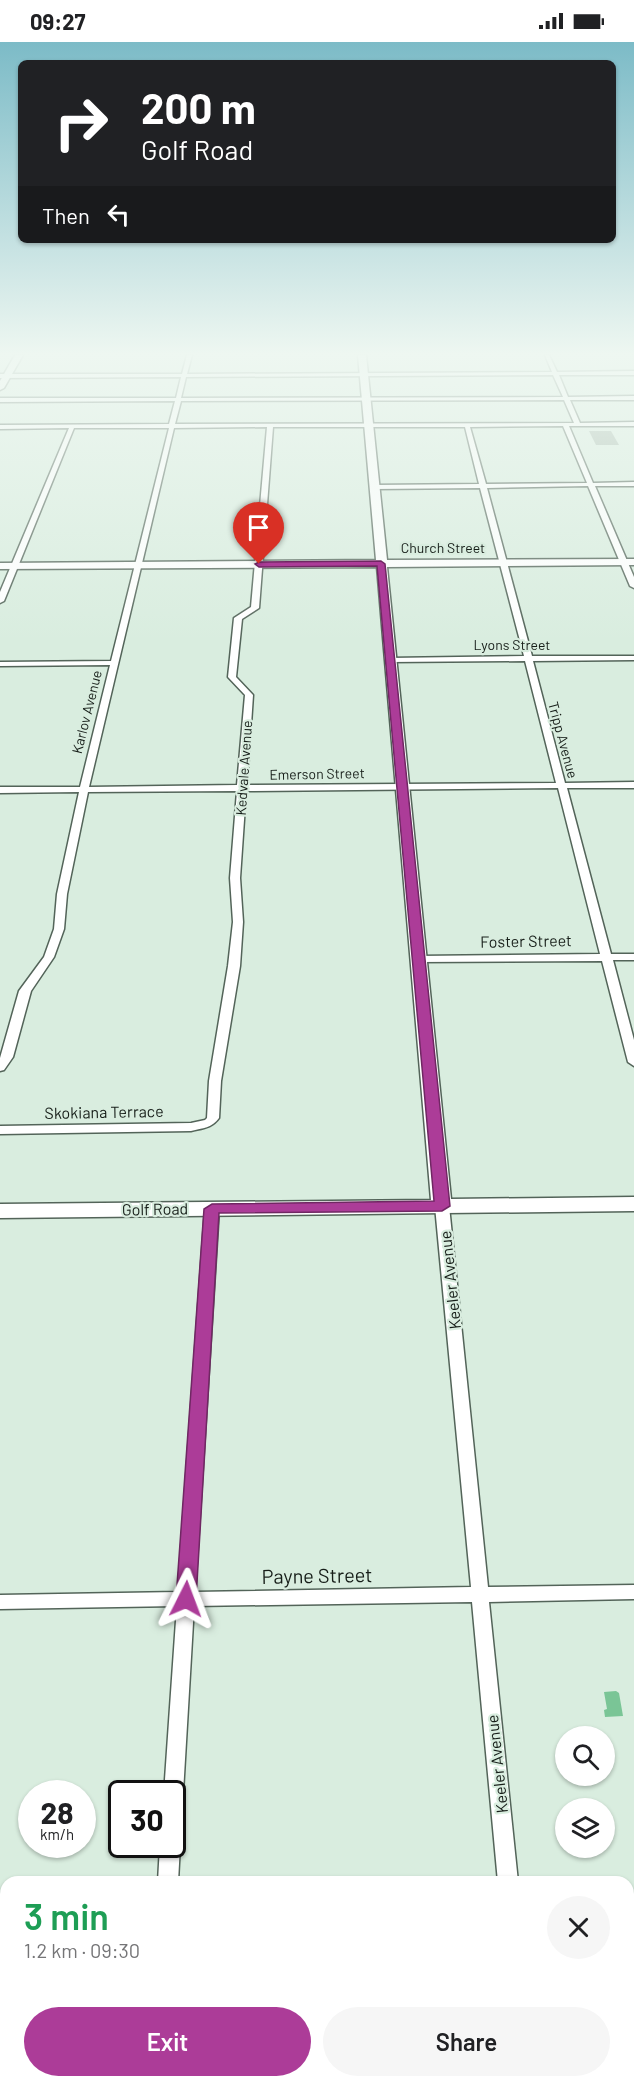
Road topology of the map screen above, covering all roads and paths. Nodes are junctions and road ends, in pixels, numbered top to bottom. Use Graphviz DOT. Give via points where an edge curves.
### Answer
graph roads {
  1 [pos="62,450"];
  2 [pos="165,450"];
  3 [pos="268,450"];
  4 [pos="371,450"];
  5 [pos="474,450"];
  6 [pos="577,450"];
  7 [pos="483,486"];
  8 [pos="592,486"];
  9 [pos="634,486"];
  10 [pos="374,487"];
  11 [pos="629,562"];
  12 [pos="502,563"];
  13 [pos="259,564"];
  14 [pos="381,564"];
  15 [pos="136,565"];
  16 [pos="0,566"];
  17 [pos="14,566"];
  18 [pos="634,586"];
  19 [pos="0,602"];
  20 [pos="634,658"];
  21 [pos="528,659"];
  22 [pos="390,660"];
  23 [pos="115,663"];
  24 [pos="0,664"];
  25 [pos="561,785"];
  26 [pos="634,785"];
  27 [pos="402,787"];
  28 [pos="243,788"];
  29 [pos="0,790"];
  30 [pos="84,790"];
  31 [pos="606,957"];
  32 [pos="634,957"];
  33 [pos="419,959"];
  34 [pos="634,1062"];
  35 [pos="0,1066"];
  36 [pos="209,1123"];
  37 [pos="0,1130"];
  38 [pos="634,1204"];
  39 [pos="442,1206"];
  40 [pos="212,1209"];
  41 [pos="0,1211"];
  42 [pos="634,1592"];
  43 [pos="480,1595"];
  44 [pos="186,1599"];
  45 [pos="0,1602"];
  46 [pos="174,1780"];
  47 [pos="169,1858"];
  48 [pos="168,1876"];
  49 [pos="507,1876"];
  1 -- 17 [label="street"];
  2 -- 15 [label="street, Karlov Avenue"];
  3 -- 13 [label="street, Kedvale Avenue"];
  4 -- 10 [label="street, Keeler Avenue"];
  5 -- 7 [label="street, Tripp Avenue"];
  6 -- 8 [label="street"];
  7 -- 8 [label="street"];
  7 -- 10 [label="street"];
  7 -- 12 [label="street, Tripp Avenue"];
  8 -- 9 [label="street"];
  8 -- 11 [label="street"];
  10 -- 14 [label="street, Keeler Avenue"];
  11 -- 12 [label="street, Church Street"];
  11 -- 18 [label="street"];
  12 -- 14 [label="street, Church Street"];
  12 -- 21 [label="street, Tripp Avenue"];
  13 -- 14 [label="street, Church Street"];
  13 -- 15 [label="street, Church Street"];
  13 -- 28 [label="street, Kedvale Avenue" via="255,608 238,618 232,677 249,695"];
  14 -- 22 [label="street, Keeler Avenue"];
  15 -- 17 [label="street, Church Street"];
  15 -- 23 [label="street, Karlov Avenue"];
  16 -- 17 [label="street, Church Street"];
  17 -- 19 [label="street"];
  20 -- 21 [label="street, Lyons Street"];
  21 -- 22 [label="street, Lyons Street"];
  21 -- 25 [label="street, Tripp Avenue"];
  22 -- 27 [label="street, Keeler Avenue"];
  23 -- 24 [label="street"];
  23 -- 30 [label="street, Karlov Avenue"];
  25 -- 26 [label="street, Emerson Street"];
  25 -- 27 [label="street, Emerson Street"];
  25 -- 31 [label="street, Tripp Avenue"];
  27 -- 28 [label="street, Emerson Street"];
  27 -- 33 [label="street, Keeler Avenue"];
  28 -- 30 [label="street, Emerson Street"];
  28 -- 36 [label="street, Kedvale Avenue" via="235,878 234,966 215,1080 214,1112"];
  29 -- 30 [label="street, Emerson Street"];
  30 -- 35 [label="street, Karlov Avenue" via="56,940 25,991 7,1057"];
  31 -- 32 [label="street, Foster Street"];
  31 -- 33 [label="street, Foster Street"];
  31 -- 34 [label="street, Tripp Avenue"];
  33 -- 39 [label="street, Keeler Avenue"];
  36 -- 37 [label="street, Skokiana Terrace" via="191,1127"];
  38 -- 39 [label="street, Golf Road"];
  39 -- 40 [label="street, Golf Road"];
  39 -- 43 [label="street, Keeler Avenue"];
  40 -- 41 [label="street, Golf Road"];
  40 -- 44 [label="street"];
  42 -- 43 [label="street, Payne Street"];
  43 -- 44 [label="street, Payne Street"];
  43 -- 49 [label="street, Keeler Avenue"];
  44 -- 45 [label="street, Payne Street"];
  44 -- 46 [label="street"];
  47 -- 48 [label="street"];
}
